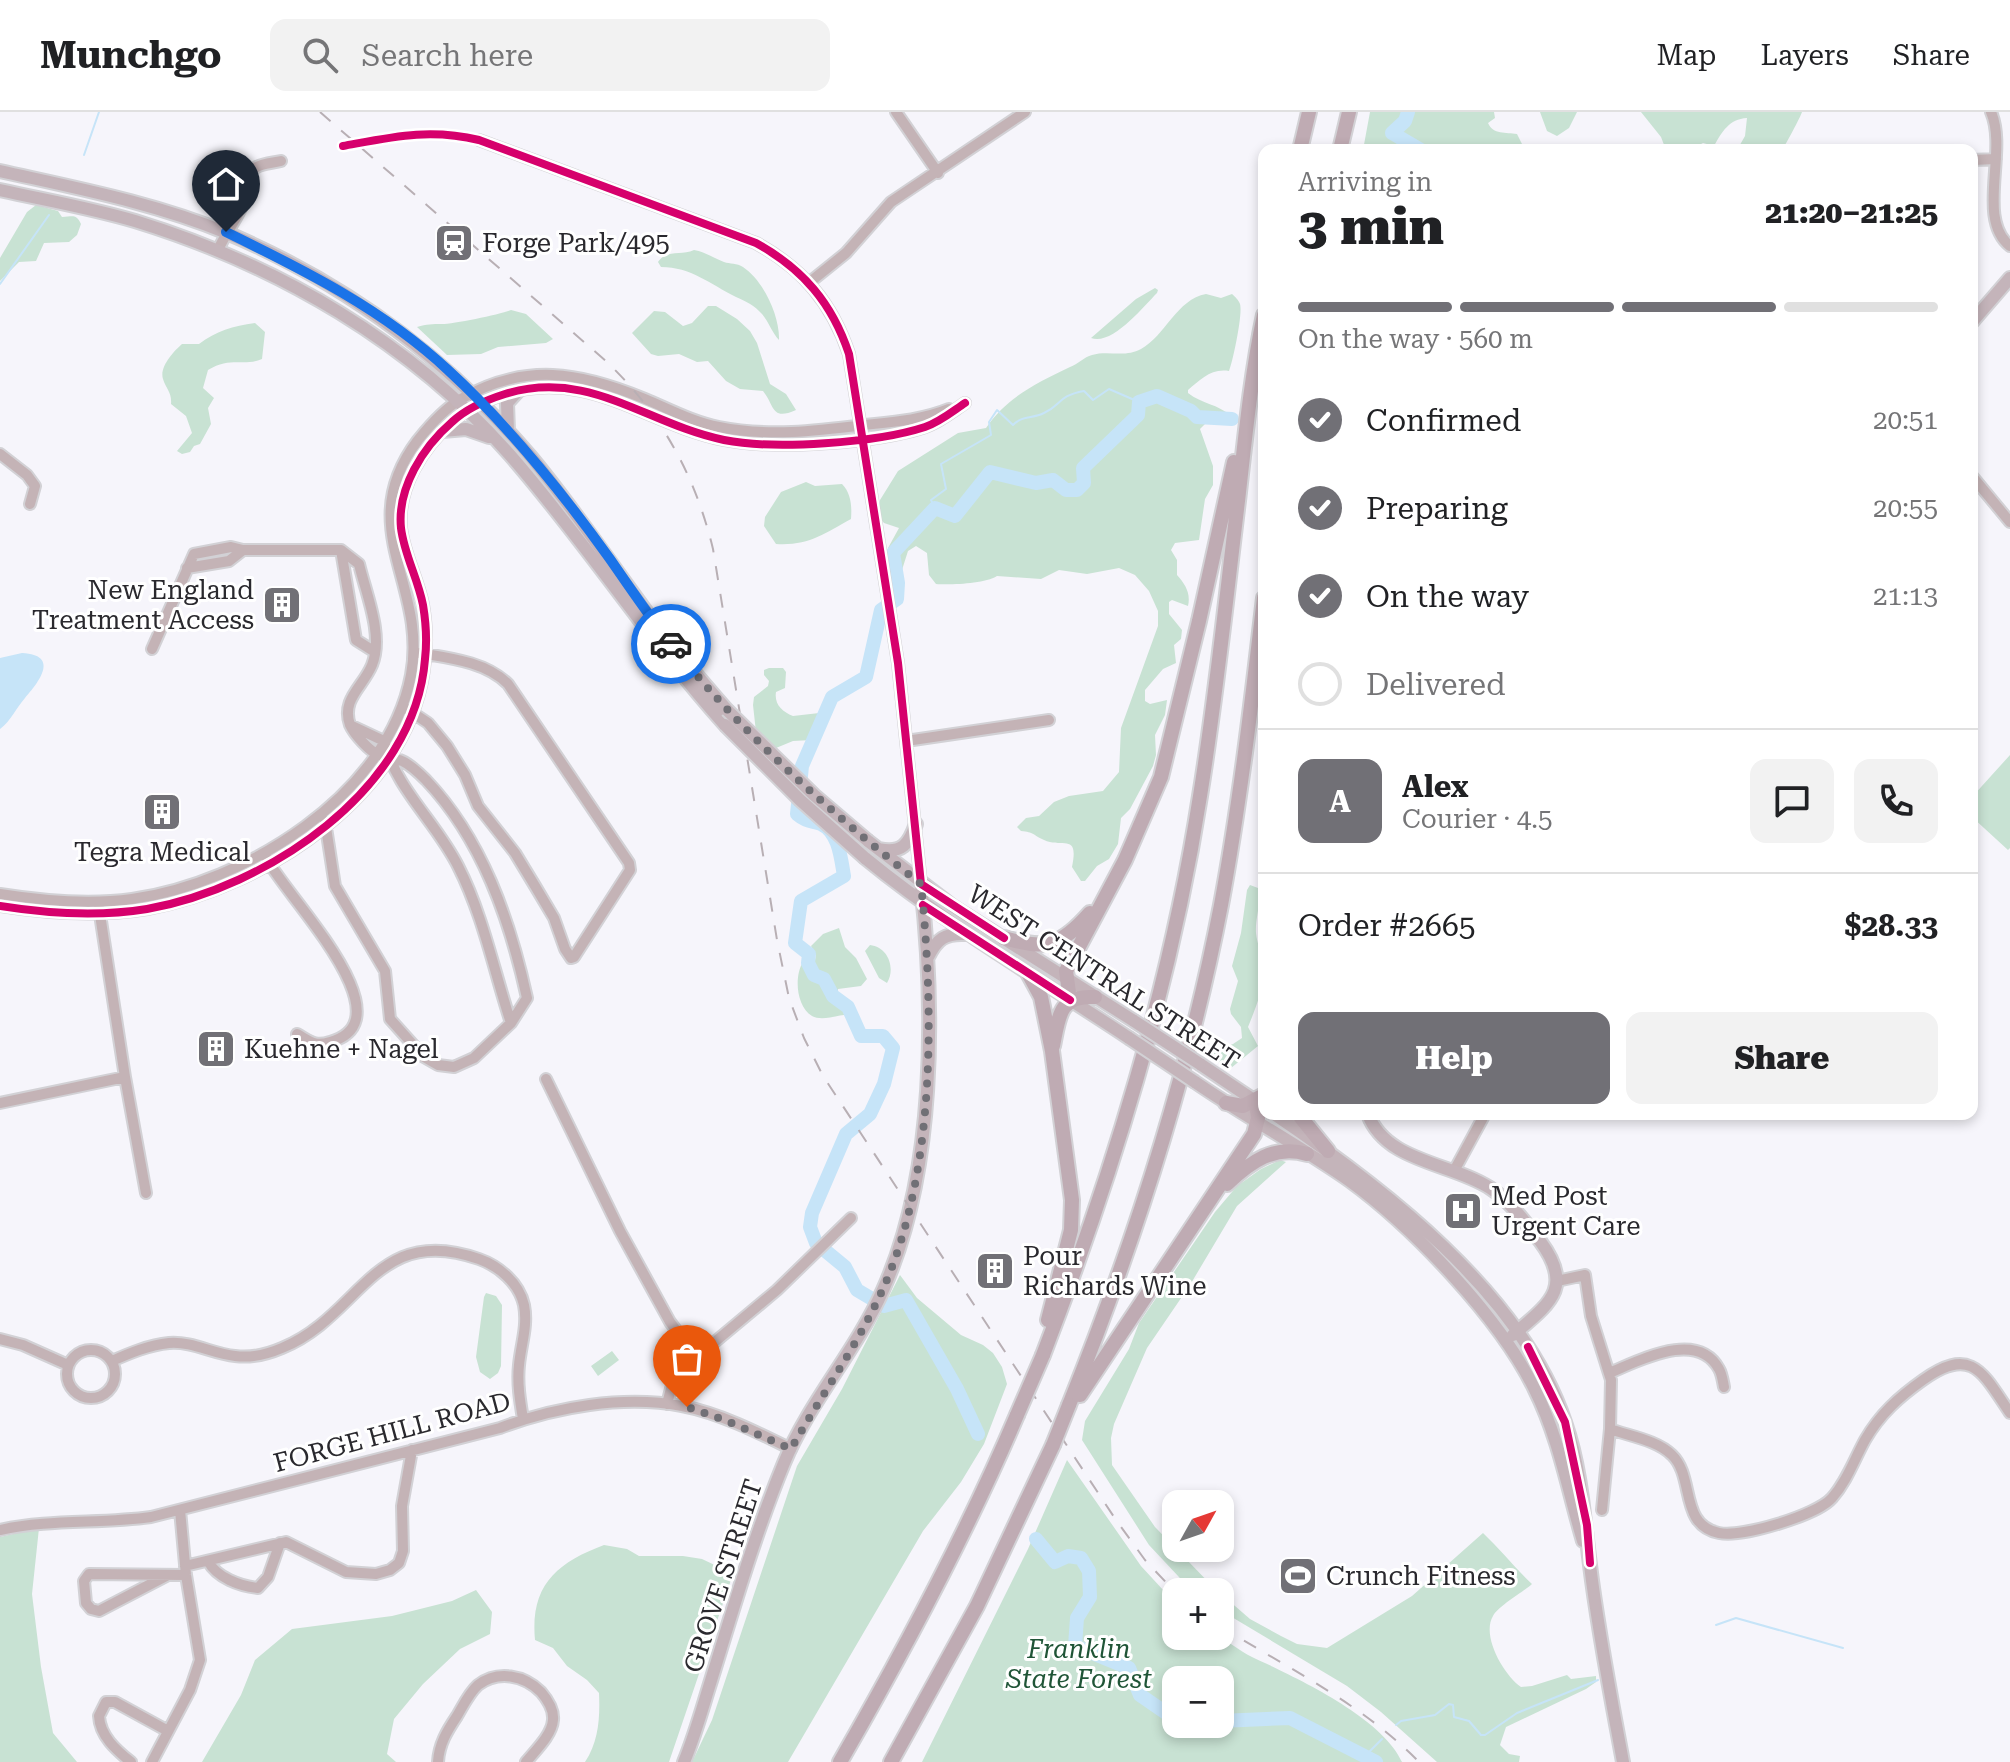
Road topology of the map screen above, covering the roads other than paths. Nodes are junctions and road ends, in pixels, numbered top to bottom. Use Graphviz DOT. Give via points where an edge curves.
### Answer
graph roads {
  1 [pos="896,112"];
  2 [pos="1025,112"];
  3 [pos="1309,112"];
  4 [pos="1349,112"];
  5 [pos="1991,112"];
  6 [pos="479,140"];
  7 [pos="1301,144"];
  8 [pos="1341,144"];
  9 [pos="1996,159"];
  10 [pos="1978,160"];
  11 [pos="281,161"];
  12 [pos="0,171"];
  13 [pos="938,173"];
  14 [pos="0,190"];
  15 [pos="226,232"];
  16 [pos="2010,246"];
  17 [pos="218,250"];
  18 [pos="2010,278"];
  19 [pos="810,282"];
  20 [pos="1978,315"];
  21 [pos="1258,350"];
  22 [pos="519,390"];
  23 [pos="1250,396"];
  24 [pos="476,398"];
  25 [pos="462,406"];
  26 [pos="860,426"];
  27 [pos="442,431"];
  28 [pos="508,431"];
  29 [pos="862,438"];
  30 [pos="497,441"];
  31 [pos="0,454"];
  32 [pos="1978,483"];
  33 [pos="30,504"];
  34 [pos="2010,522"];
  35 [pos="341,550"];
  36 [pos="1258,645"];
  37 [pos="152,649"];
  38 [pos="375,652"];
  39 [pos="420,653"];
  40 [pos="401,707"];
  41 [pos="412,712"];
  42 [pos="1049,720"];
  43 [pos="350,725"];
  44 [pos="384,741"];
  45 [pos="906,741"];
  46 [pos="375,755"];
  47 [pos="388,757"];
  48 [pos="320,813"];
  49 [pos="328,824"];
  50 [pos="916,824"];
  51 [pos="872,845"];
  52 [pos="264,853"];
  53 [pos="270,864"];
  54 [pos="921,884"];
  55 [pos="1108,891"];
  56 [pos="0,894"];
  57 [pos="98,902"];
  58 [pos="923,905"];
  59 [pos="0,906"];
  60 [pos="100,914"];
  61 [pos="965,934"];
  62 [pos="1004,938"];
  63 [pos="927,960"];
  64 [pos="1028,973"];
  65 [pos="1066,977"];
  66 [pos="1095,997"];
  67 [pos="1070,1000"];
  68 [pos="511,1023"];
  69 [pos="297,1034"];
  70 [pos="1052,1051"];
  71 [pos="125,1077"];
  72 [pos="546,1079"];
  73 [pos="1258,1099"];
  74 [pos="1258,1102"];
  75 [pos="0,1103"];
  76 [pos="1226,1103"];
  77 [pos="1258,1118"];
  78 [pos="1283,1120"];
  79 [pos="1303,1120"];
  80 [pos="1371,1120"];
  81 [pos="1482,1120"];
  82 [pos="1257,1123"];
  83 [pos="1328,1151"];
  84 [pos="1307,1154"];
  85 [pos="1454,1171"];
  86 [pos="146,1193"];
  87 [pos="1205,1207"];
  88 [pos="851,1218"];
  89 [pos="1557,1281"];
  90 [pos="1518,1331"];
  91 [pos="0,1339"];
  92 [pos="1506,1341"];
  93 [pos="1041,1354"];
  94 [pos="697,1358"];
  95 [pos="112,1361"];
  96 [pos="68,1365"];
  97 [pos="1609,1373"];
  98 [pos="1724,1387"];
  99 [pos="667,1404"];
  100 [pos="1071,1406"];
  101 [pos="2010,1413"];
  102 [pos="523,1419"];
  103 [pos="1610,1429"];
  104 [pos="791,1449"];
  105 [pos="412,1450"];
  106 [pos="180,1510"];
  107 [pos="1602,1510"];
  108 [pos="0,1530"];
  109 [pos="280,1543"];
  110 [pos="208,1561"];
  111 [pos="1590,1563"];
  112 [pos="186,1570"];
  113 [pos="168,1575"];
  114 [pos="168,1731"];
  115 [pos="131,1762"];
  116 [pos="152,1762"];
  117 [pos="438,1762"];
  118 [pos="526,1762"];
  119 [pos="684,1762"];
  120 [pos="840,1762"];
  121 [pos="891,1762"];
  122 [pos="1623,1762"];
  1 -- 13 [label="street"];
  2 -- 13 [label="street"];
  3 -- 7 [label="highway"];
  4 -- 8 [label="highway"];
  5 -- 9 [label="street"];
  6 -- 19 [label="street" via="756,243"];
  9 -- 10 [label="street"];
  9 -- 16 [label="street" via="1994,215 2000,236"];
  11 -- 15 [label="street" via="256,168 239,186 225,219"];
  12 -- 15 [label="main road"];
  13 -- 19 [label="street" via="891,202 846,253"];
  14 -- 17 [label="main road" via="134,221"];
  15 -- 17 [label="street"];
  15 -- 24 [label="main road, WEST CENTRAL STREET" via="361,304 427,352"];
  17 -- 25 [label="main road, WEST CENTRAL STREET" via="338,311"];
  18 -- 20 [label="main road"];
  19 -- 26 [label="street" via="849,354"];
  21 -- 23 [label="highway"];
  22 -- 24 [label="street"];
  22 -- 28 [label="main road" via="507,403"];
  22 -- 29 [label="street" via="576,388 697,433 751,444"];
  23 -- 55 [label="highway" via="1164,764 1149,809"];
  23 -- 93 [label="highway" via="1209,743 1172,942 1121,1136 1081,1257"];
  24 -- 25 [label="street"];
  24 -- 26 [label="street" via="524,377 571,376 598,381 717,426 784,433"];
  24 -- 28 [label="main road, WEST CENTRAL STREET"];
  25 -- 27 [label="street"];
  25 -- 30 [label="main road, WEST CENTRAL STREET"];
  25 -- 39 [label="street" via="433,423 408,455 389,507 390,534"];
  26 -- 29 [label="street"];
  26 -- 29 [label="street" via="908,420 965,403 926,427"];
  27 -- 30 [label="main road" via="466,429"];
  27 -- 39 [label="street" via="412,475 401,513 403,540 423,605"];
  28 -- 51 [label="main road, WEST CENTRAL STREET, bridge" via="727,710"];
  29 -- 45 [label="street"];
  30 -- 58 [label="main road, WEST CENTRAL STREET, bridge" via="725,725 800,800"];
  31 -- 33 [label="street" via="35,486"];
  32 -- 34 [label="street"];
  35 -- 37 [label="street" via="231,547 194,554"];
  35 -- 38 [label="street" via="359,564"];
  35 -- 38 [label="street" via="356,640"];
  36 -- 100 [label="highway" via="1221,905 1200,998 1137,1221"];
  38 -- 43 [label="street" via="349,701"];
  39 -- 40 [label="street"];
  39 -- 41 [label="street" via="421,686"];
  39 -- 41 [label="street" via="480,667 508,684 629,863 630,870 574,957 515,853 478,806 452,754 435,729"];
  40 -- 41 [label="street"];
  40 -- 44 [label="street"];
  41 -- 47 [label="street"];
  42 -- 45 [label="street"];
  43 -- 44 [label="street"];
  43 -- 46 [label="street"];
  44 -- 46 [label="street"];
  44 -- 47 [label="street"];
  45 -- 50 [label="street"];
  46 -- 47 [label="street"];
  46 -- 48 [label="street"];
  47 -- 49 [label="street"];
  47 -- 68 [label="street" via="458,864"];
  47 -- 68 [label="street" via="412,767 427,781 471,842 488,876 508,921 527,998"];
  48 -- 49 [label="street"];
  48 -- 52 [label="street"];
  49 -- 53 [label="street"];
  49 -- 68 [label="street" via="335,886 385,971 390,1019 424,1057 454,1067 474,1058"];
  50 -- 51 [label="main road" via="902,849 890,852"];
  50 -- 54 [label="street"];
  51 -- 54 [label="main road, WEST CENTRAL STREET"];
  52 -- 53 [label="street"];
  52 -- 57 [label="street" via="169,892"];
  53 -- 60 [label="street" via="188,899"];
  53 -- 69 [label="street" via="340,962 359,1014 349,1033 327,1043 308,1043"];
  54 -- 58 [label="main road"];
  54 -- 62 [label="main road, WEST CENTRAL STREET"];
  55 -- 62 [label="highway" via="1079,926 1057,942 1032,946"];
  55 -- 65 [label="highway"];
  56 -- 57 [label="street"];
  57 -- 60 [label="street"];
  58 -- 61 [label="main road, WEST CENTRAL STREET"];
  58 -- 63 [label="main road, GROVE STREET"];
  59 -- 60 [label="street"];
  60 -- 71 [label="street"];
  61 -- 63 [label="main road" via="940,938"];
  61 -- 64 [label="main road, WEST CENTRAL STREET"];
  62 -- 65 [label="main road, WEST CENTRAL STREET"];
  63 -- 104 [label="main road, GROVE STREET" via="928,1056 921,1146 909,1207 874,1309"];
  64 -- 67 [label="main road, WEST CENTRAL STREET"];
  64 -- 70 [label="highway" via="1041,997"];
  65 -- 66 [label="main road, WEST CENTRAL STREET"];
  65 -- 67 [label="highway"];
  66 -- 67 [label="highway"];
  66 -- 73 [label="main road, WEST CENTRAL STREET, bridge"];
  67 -- 70 [label="highway" via="1060,1014"];
  67 -- 76 [label="main road, WEST CENTRAL STREET, bridge"];
  70 -- 93 [label="highway" via="1073,1212"];
  71 -- 75 [label="street"];
  71 -- 86 [label="street"];
  72 -- 94 [label="street" via="642,1273"];
  74 -- 76 [label="highway"];
  76 -- 82 [label="main road, WEST CENTRAL STREET"];
  77 -- 82 [label="highway"];
  78 -- 83 [label="main road, WEST CENTRAL STREET"];
  79 -- 83 [label="highway"];
  80 -- 85 [label="main road" via="1386,1141"];
  81 -- 85 [label="street"];
  82 -- 84 [label="main road, WEST CENTRAL STREET"];
  82 -- 87 [label="highway"];
  83 -- 90 [label="main road, WEST CENTRAL STREET" via="1440,1245"];
  84 -- 87 [label="highway" via="1282,1151 1263,1157"];
  84 -- 92 [label="main road, WEST CENTRAL STREET" via="1396,1219"];
  85 -- 89 [label="main road" via="1506,1201 1546,1251"];
  87 -- 100 [label="highway"];
  88 -- 94 [label="street"];
  89 -- 90 [label="main road" via="1549,1304"];
  89 -- 97 [label="street" via="1585,1275"];
  90 -- 92 [label="main road"];
  90 -- 111 [label="main road, WEST CENTRAL STREET" via="1565,1422"];
  91 -- 96 [label="street"];
  92 -- 111 [label="main road, WEST CENTRAL STREET" via="1552,1427"];
  93 -- 120 [label="highway, bridge" via="960,1542"];
  94 -- 99 [label="street" via="673,1381"];
  95 -- 96 [label="street" via="90,1349"];
  95 -- 96 [label="street" via="113,1383 103,1394 89,1398 70,1386"];
  95 -- 102 [label="street" via="169,1343 235,1356 281,1349 317,1328 394,1259 430,1250 454,1251 489,1263 509,1278 524,1303 518,1384"];
  97 -- 98 [label="street" via="1680,1349 1711,1360"];
  97 -- 103 [label="street"];
  99 -- 102 [label="street, FORGE HILL ROAD" via="583,1407"];
  99 -- 104 [label="street, FORGE HILL ROAD" via="719,1418"];
  100 -- 121 [label="highway, bridge" via="977,1606"];
  101 -- 103 [label="street" via="1978,1370 1960,1363 1946,1365 1886,1409 1842,1485 1822,1507 1736,1535 1709,1530 1699,1522 1671,1454"];
  102 -- 105 [label="street, FORGE HILL ROAD"];
  103 -- 107 [label="street"];
  104 -- 119 [label="main road, GROVE STREET"];
  105 -- 106 [label="street, FORGE HILL ROAD"];
  105 -- 109 [label="street" via="402,1506 403,1551 395,1567 376,1574 346,1572 292,1543"];
  106 -- 108 [label="street, FORGE HILL ROAD" via="141,1519 38,1523"];
  106 -- 112 [label="street"];
  109 -- 110 [label="street"];
  109 -- 110 [label="street" via="268,1577 258,1588 234,1582"];
  110 -- 112 [label="street"];
  111 -- 122 [label="main road, WEST CENTRAL STREET"];
  112 -- 113 [label="street"];
  112 -- 114 [label="street" via="200,1665"];
  113 -- 113 [label="street" via="89,1574 84,1581 86,1603 99,1611"];
  114 -- 115 [label="street" via="106,1702 99,1716 102,1730"];
  114 -- 116 [label="street"];
  117 -- 118 [label="street" via="443,1740 472,1692 502,1676 535,1687 552,1710 552,1724"];
}
